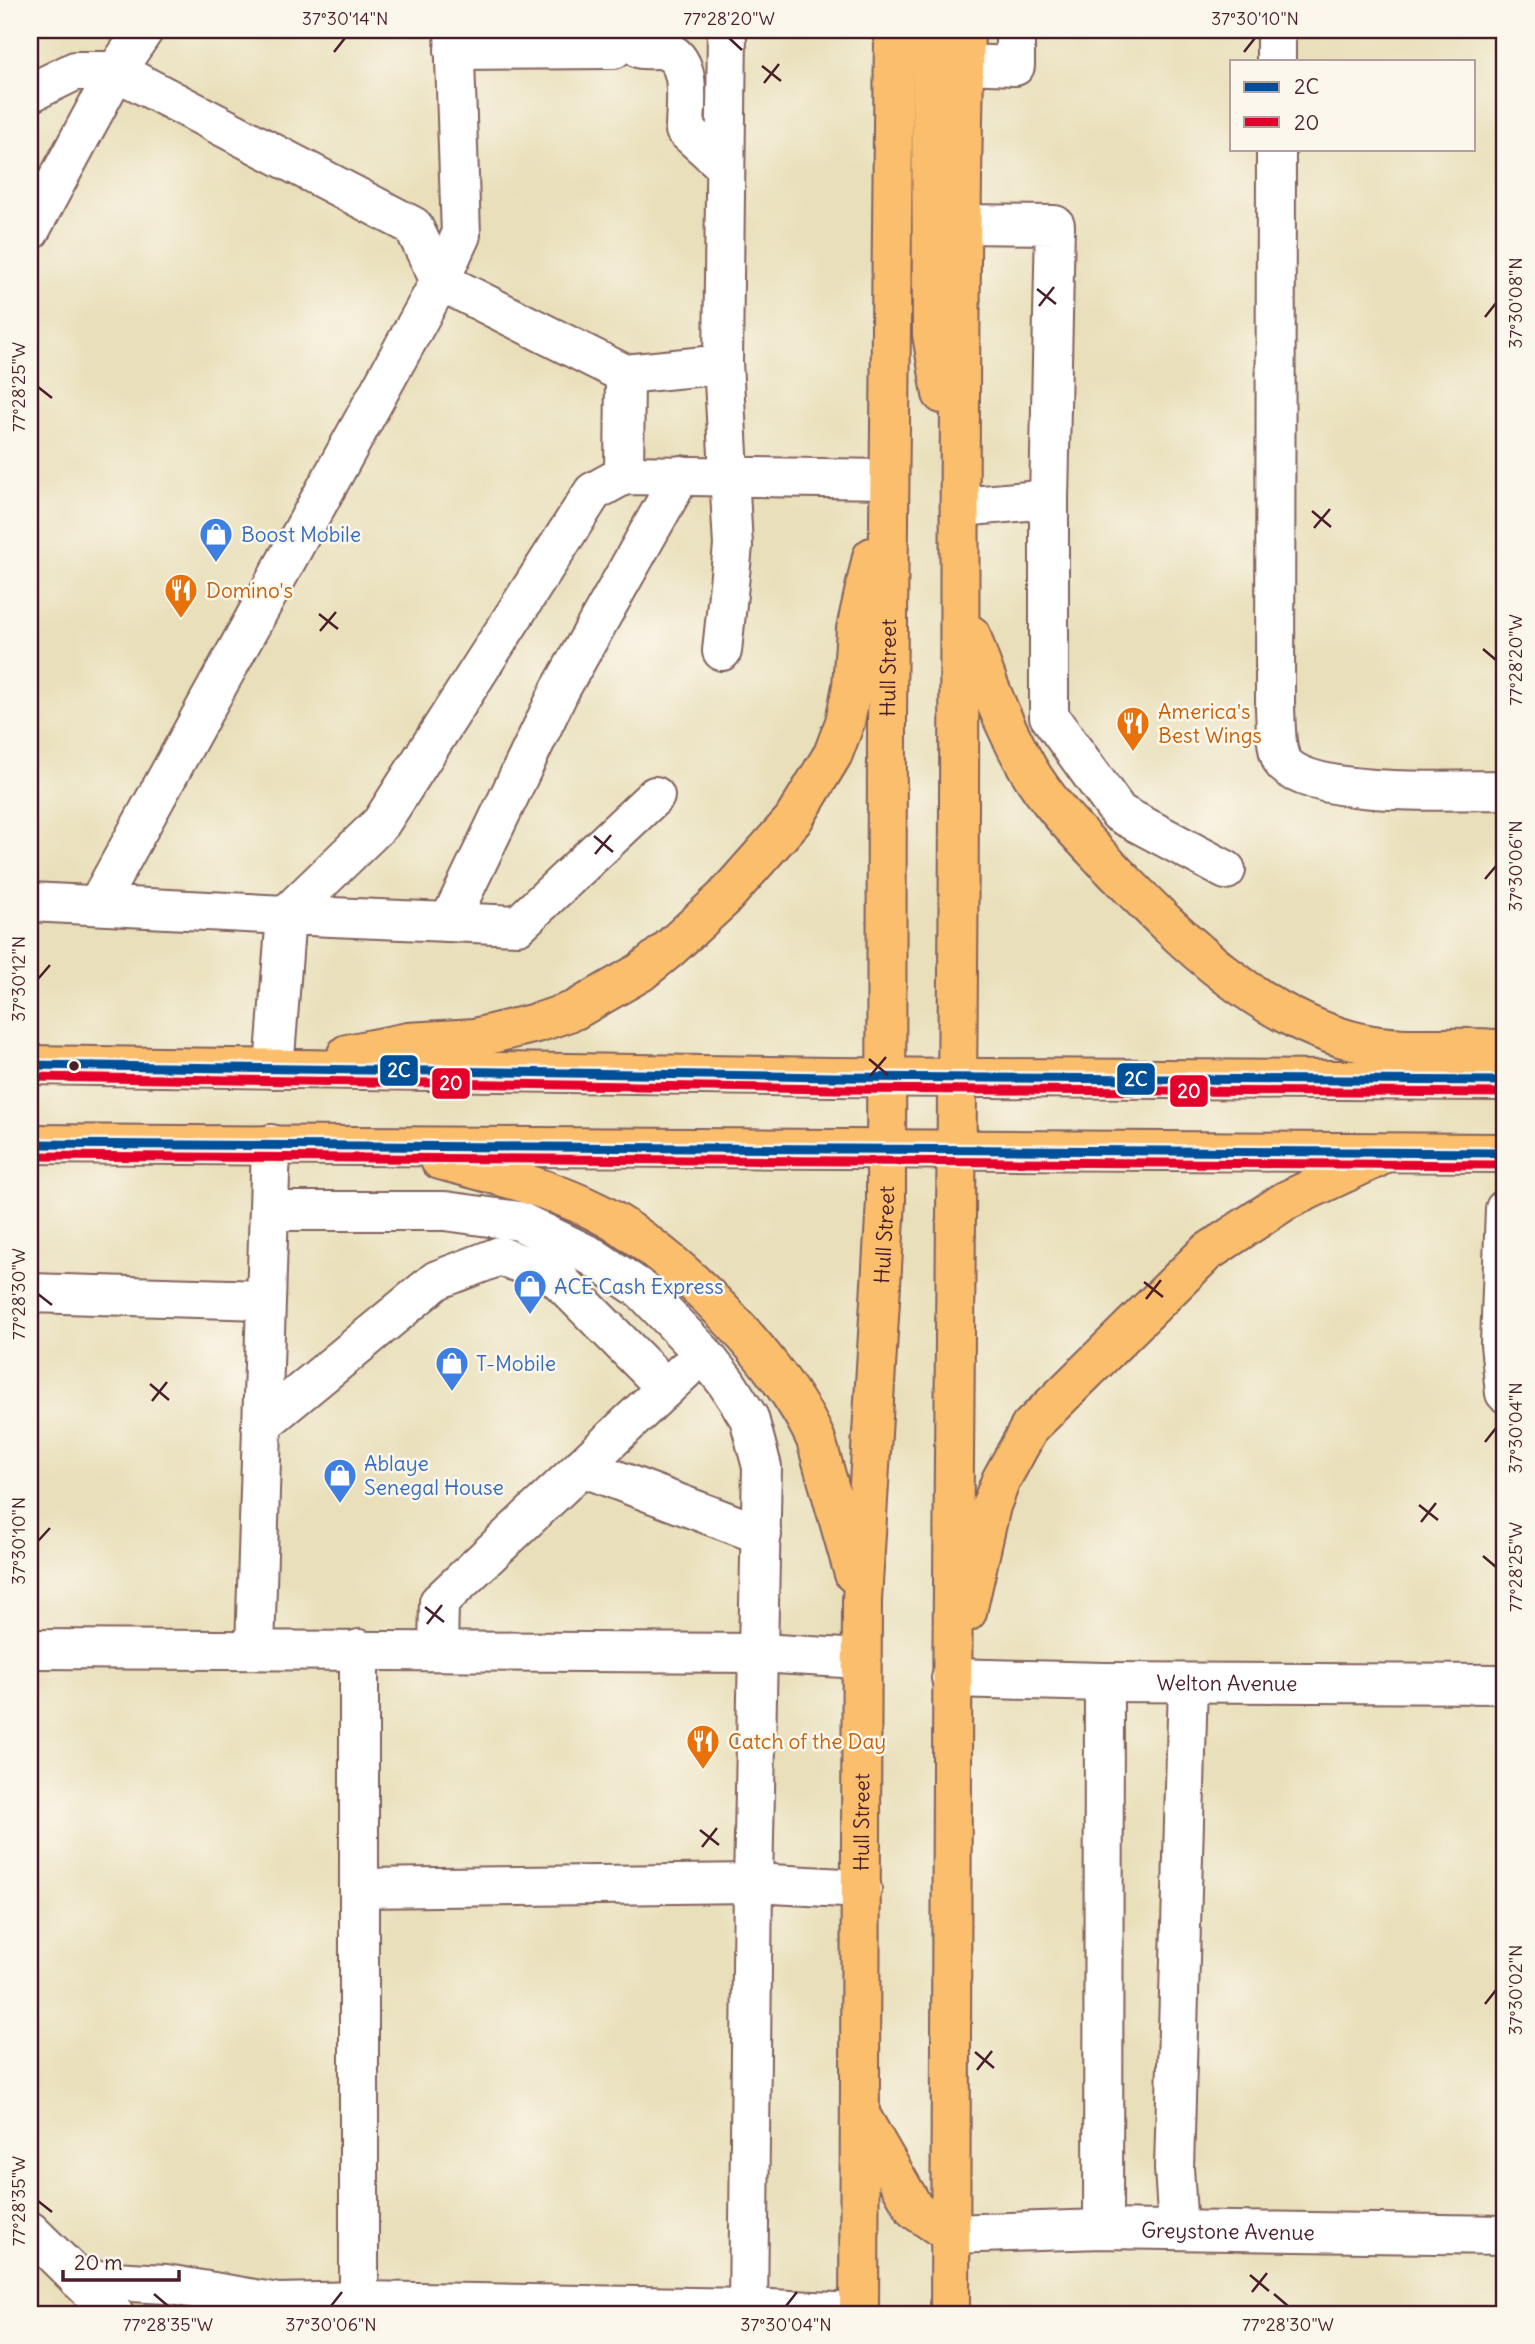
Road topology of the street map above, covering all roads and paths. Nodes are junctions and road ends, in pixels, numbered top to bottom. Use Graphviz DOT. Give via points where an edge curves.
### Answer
graph roads {
  1 [pos="144,30"];
  2 [pos="727,30"];
  3 [pos="894,30"];
  4 [pos="922,30"];
  5 [pos="1015,30"];
  6 [pos="1276,30"];
  7 [pos="454,40"];
  8 [pos="965,47"];
  9 [pos="1276,60"];
  10 [pos="116,72"];
  11 [pos="30,93"];
  12 [pos="1276,150"];
  13 [pos="725,166"];
  14 [pos="960,224"];
  15 [pos="30,231"];
  16 [pos="440,281"];
  17 [pos="723,362"];
  18 [pos="625,374"];
  19 [pos="624,475"];
  20 [pos="681,475"];
  21 [pos="730,477"];
  22 [pos="889,479"];
  23 [pos="1049,499"];
  24 [pos="961,507"];
  25 [pos="961,605"];
  26 [pos="722,651"];
  27 [pos="1505,790"];
  28 [pos="655,796"];
  29 [pos="1226,870"];
  30 [pos="30,902"];
  31 [pos="97,905"];
  32 [pos="286,915"];
  33 [pos="449,922"];
  34 [pos="1505,1050"];
  35 [pos="30,1065"];
  36 [pos="274,1069"];
  37 [pos="885,1076"];
  38 [pos="958,1076"];
  39 [pos="1505,1081"];
  40 [pos="30,1144"];
  41 [pos="271,1144"];
  42 [pos="383,1146"];
  43 [pos="886,1149"];
  44 [pos="956,1149"];
  45 [pos="1389,1153"];
  46 [pos="1505,1153"];
  47 [pos="1505,1209"];
  48 [pos="269,1211"];
  49 [pos="30,1293"];
  50 [pos="265,1300"];
  51 [pos="734,1324"];
  52 [pos="703,1353"];
  53 [pos="666,1388"];
  54 [pos="1505,1393"];
  55 [pos="261,1425"];
  56 [pos="582,1467"];
  57 [pos="762,1535"];
  58 [pos="862,1600"];
  59 [pos="30,1649"];
  60 [pos="255,1649"];
  61 [pos="359,1649"];
  62 [pos="438,1650"];
  63 [pos="759,1653"];
  64 [pos="862,1659"];
  65 [pos="951,1678"];
  66 [pos="1104,1682"];
  67 [pos="1188,1683"];
  68 [pos="1505,1684"];
  69 [pos="752,1883"];
  70 [pos="359,1888"];
  71 [pos="862,1889"];
  72 [pos="861,2116"];
  73 [pos="1103,2229"];
  74 [pos="1178,2230"];
  75 [pos="30,2231"];
  76 [pos="950,2234"];
  77 [pos="1505,2235"];
  78 [pos="78,2279"];
  79 [pos="267,2308"];
  80 [pos="360,2308"];
  81 [pos="748,2308"];
  82 [pos="606,2310"];
  83 [pos="114,2314"];
  84 [pos="859,2314"];
  85 [pos="950,2314"];
  1 -- 10 [label="street"];
  2 -- 13 [label="street"];
  3 -- 22 [label="main road, Hull Street"];
  4 -- 24 [label="main road" via="931,55 932,334"];
  5 -- 8 [label="street" via="1015,66"];
  6 -- 9 [label="street"];
  7 -- 13 [label="street" via="663,50 677,57 684,71 685,130"];
  7 -- 16 [label="street" via="461,235"];
  8 -- 14 [label="main road"];
  10 -- 11 [label="street" via="75,71"];
  10 -- 15 [label="street"];
  10 -- 16 [label="street" via="413,226"];
  12 -- 27 [label="street" via="1275,708 1283,764 1303,778 1326,784"];
  13 -- 17 [label="street"];
  14 -- 23 [label="street" via="1055,225"];
  14 -- 24 [label="main road"];
  16 -- 18 [label="street"];
  16 -- 31 [label="street"];
  17 -- 18 [label="street"];
  17 -- 21 [label="street"];
  18 -- 19 [label="street"];
  19 -- 20 [label="street"];
  19 -- 32 [label="street" via="593,492 381,823"];
  20 -- 21 [label="street"];
  20 -- 33 [label="street" via="560,690"];
  21 -- 22 [label="street"];
  21 -- 26 [label="street" via="733,546"];
  22 -- 36 [label="main road" via="856,629 845,722 833,754 793,820 723,899 641,972 575,1010 475,1038 408,1042"];
  22 -- 37 [label="main road, Hull Street"];
  23 -- 24 [label="street"];
  23 -- 29 [label="street" via="1049,716 1119,813"];
  24 -- 25 [label="main road"];
  25 -- 34 [label="main road" via="993,699 1028,769 1073,827 1146,904 1215,967 1280,1011 1360,1042 1391,1048"];
  25 -- 38 [label="main road"];
  28 -- 33 [label="street" via="518,925"];
  30 -- 31 [label="street"];
  31 -- 32 [label="street"];
  32 -- 33 [label="street"];
  32 -- 36 [label="street"];
  35 -- 36 [label="main road"];
  36 -- 37 [label="main road"];
  37 -- 38 [label="main road"];
  37 -- 43 [label="main road, Hull Street"];
  38 -- 39 [label="main road"];
  38 -- 44 [label="main road"];
  40 -- 41 [label="main road"];
  41 -- 42 [label="main road"];
  41 -- 48 [label="street"];
  42 -- 43 [label="main road"];
  42 -- 51 [label="main road" via="525,1182 595,1211 664,1258"];
  43 -- 44 [label="main road"];
  43 -- 58 [label="main road, Hull Street"];
  44 -- 45 [label="main road"];
  44 -- 65 [label="main road"];
  45 -- 46 [label="main road"];
  45 -- 65 [label="main road" via="1285,1201 1206,1253 1030,1427 991,1506"];
  47 -- 54 [label="street" via="1500,1344"];
  48 -- 50 [label="street"];
  48 -- 52 [label="street" via="445,1212 519,1221 593,1257 642,1290"];
  49 -- 50 [label="street"];
  50 -- 55 [label="street"];
  51 -- 52 [label="street"];
  51 -- 58 [label="main road" via="776,1373 810,1425"];
  52 -- 53 [label="street"];
  52 -- 57 [label="street" via="749,1418 762,1467"];
  53 -- 55 [label="street" via="555,1276 500,1256 437,1280"];
  53 -- 56 [label="street"];
  55 -- 60 [label="street"];
  56 -- 57 [label="street"];
  56 -- 62 [label="street" via="439,1602"];
  57 -- 63 [label="street"];
  58 -- 64 [label="main road, Hull Street"];
  59 -- 60 [label="street"];
  60 -- 61 [label="street"];
  61 -- 62 [label="street"];
  61 -- 70 [label="street"];
  62 -- 63 [label="street"];
  63 -- 64 [label="street"];
  63 -- 69 [label="street"];
  64 -- 71 [label="main road, Hull Street"];
  65 -- 66 [label="street, Welton Avenue"];
  65 -- 76 [label="main road"];
  66 -- 67 [label="street, Welton Avenue"];
  66 -- 73 [label="street"];
  67 -- 68 [label="street, Welton Avenue"];
  67 -- 74 [label="street" via="1175,2155"];
  69 -- 70 [label="street"];
  69 -- 71 [label="street"];
  69 -- 81 [label="street"];
  70 -- 80 [label="street"];
  71 -- 72 [label="main road, Hull Street"];
  72 -- 76 [label="main road" via="915,2210"];
  72 -- 84 [label="main road, Hull Street"];
  73 -- 74 [label="street, Greystone Avenue"];
  73 -- 76 [label="street, Greystone Avenue"];
  74 -- 77 [label="street, Greystone Avenue"];
  75 -- 78 [label="street"];
  76 -- 85 [label="main road"];
  78 -- 79 [label="street" via="166,2284"];
  78 -- 83 [label="street"];
  79 -- 80 [label="street"];
  80 -- 82 [label="street"];
  81 -- 82 [label="street"];
  81 -- 84 [label="street"];
}
